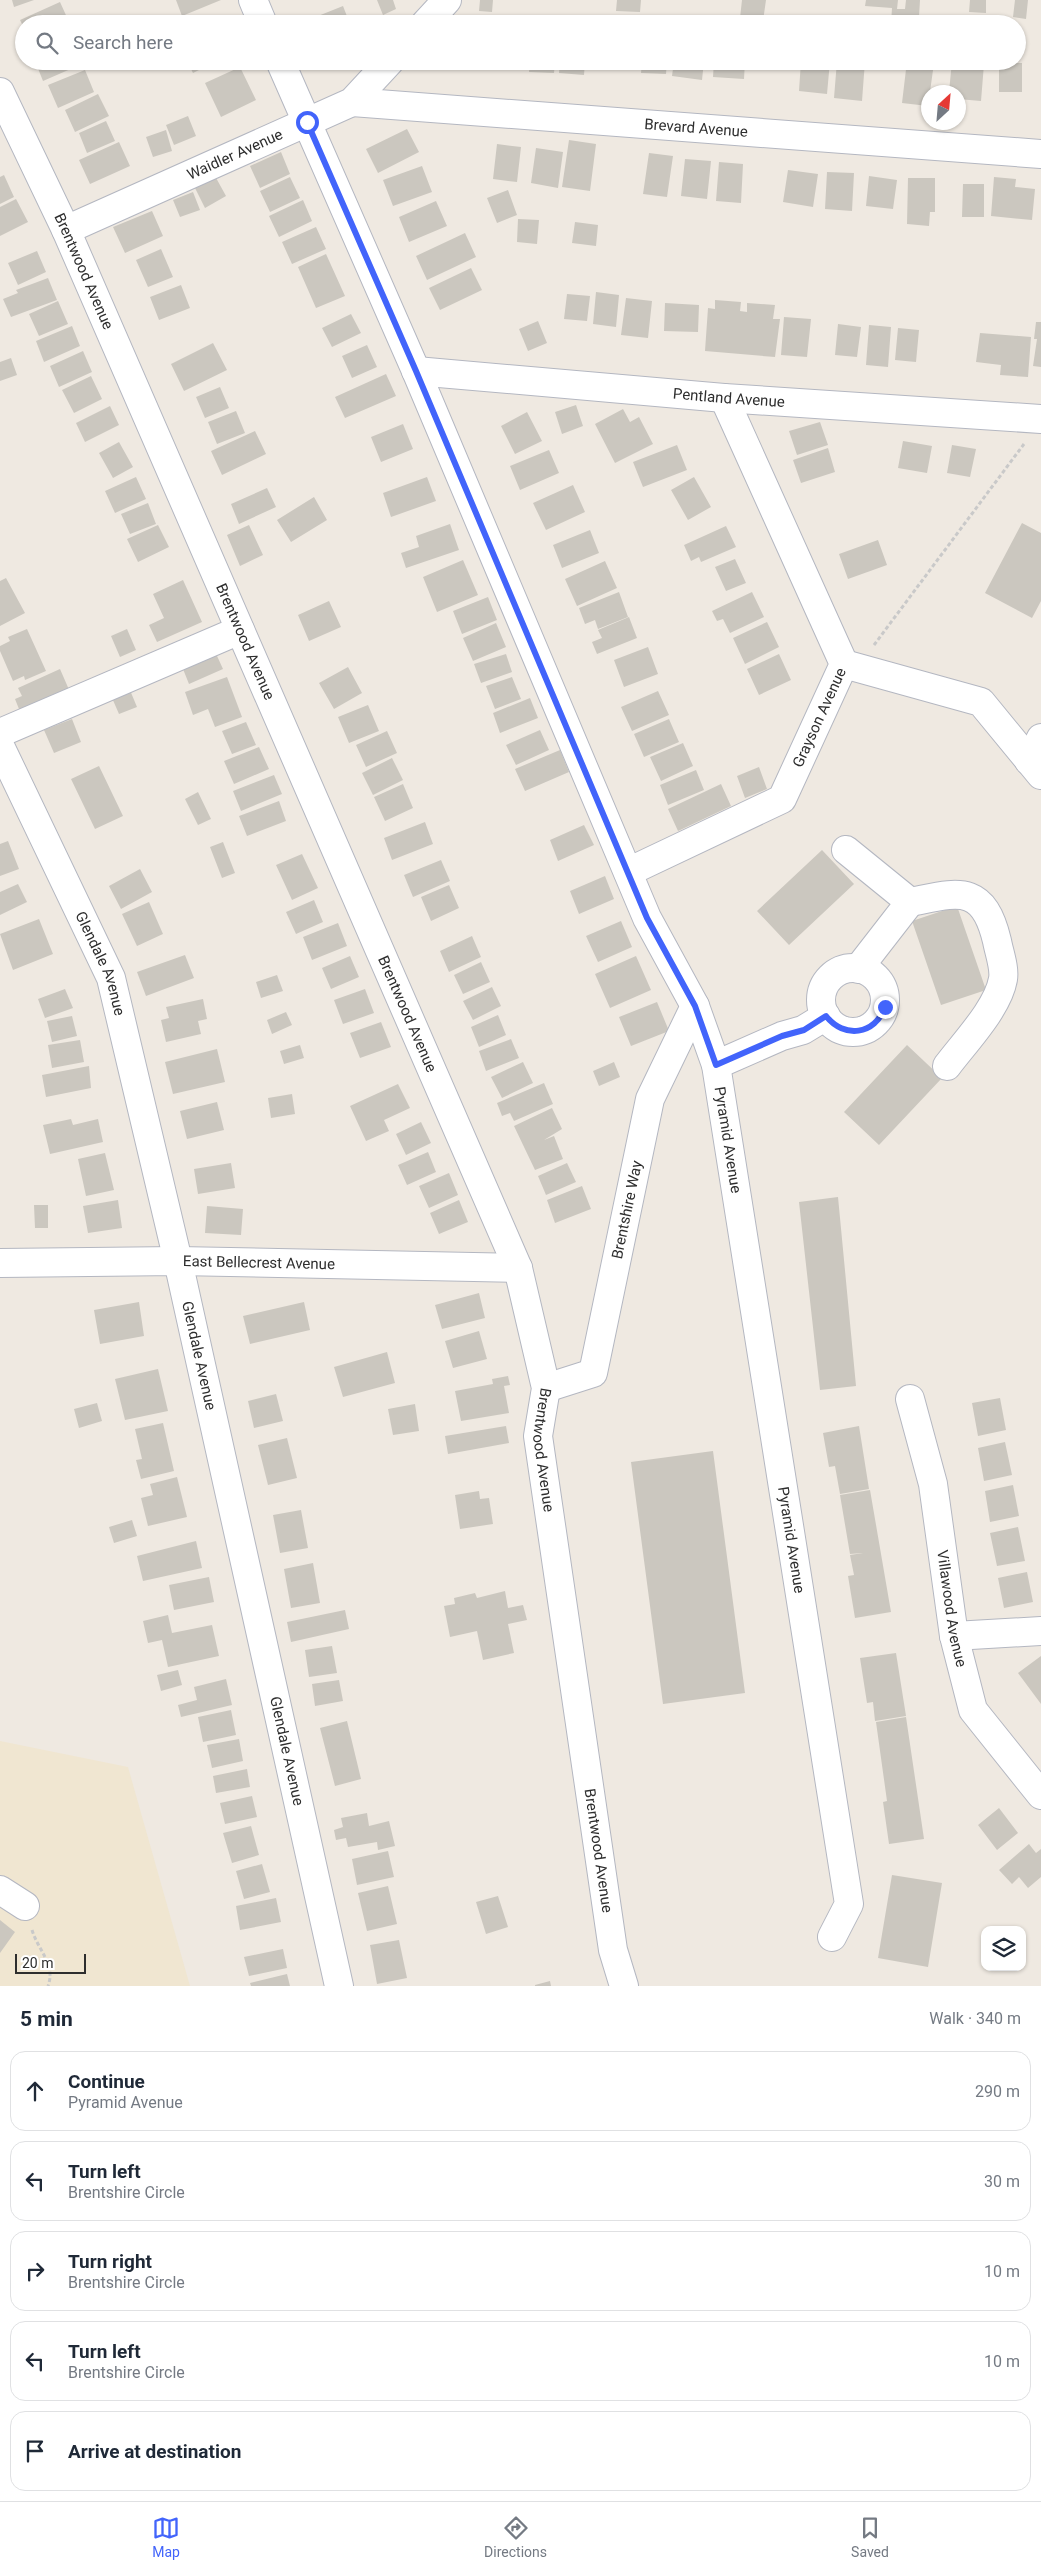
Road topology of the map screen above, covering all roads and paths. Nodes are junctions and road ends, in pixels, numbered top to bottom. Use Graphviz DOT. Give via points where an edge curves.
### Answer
graph roads {
  1 [pos="253,0"];
  2 [pos="447,0"];
  3 [pos="259,15"];
  4 [pos="433,15"];
  5 [pos="284,70"];
  6 [pos="382,70"];
  7 [pos="0,92"];
  8 [pos="352,102"];
  9 [pos="307,122"];
  10 [pos="1041,154"];
  11 [pos="66,230"];
  12 [pos="416,371"];
  13 [pos="724,398"];
  14 [pos="1035,428"];
  15 [pos="240,630"];
  16 [pos="850,666"];
  17 [pos="0,733"];
  18 [pos="0,746"];
  19 [pos="1037,758"];
  20 [pos="846,850"];
  21 [pos="628,872"];
  22 [pos="910,902"];
  23 [pos="858,969"];
  24 [pos="695,1006"];
  25 [pos="826,1016"];
  26 [pos="716,1065"];
  27 [pos="948,1066"];
  28 [pos="178,1261"];
  29 [pos="0,1263"];
  30 [pos="518,1268"];
  31 [pos="546,1388"];
  32 [pos="910,1399"];
  33 [pos="1041,1631"];
  34 [pos="954,1636"];
  35 [pos="1041,1795"];
  36 [pos="0,1890"];
  37 [pos="25,1906"];
  38 [pos="832,1937"];
  39 [pos="48,1986"];
  40 [pos="339,1986"];
  41 [pos="624,1986"];
  1 -- 3 [label="street"];
  2 -- 4 [label="street"];
  5 -- 9 [label="street, Pyramid Avenue"];
  6 -- 8 [label="street, Waidler Avenue"];
  7 -- 11 [label="street, Brentwood Avenue"];
  8 -- 9 [label="street, Waidler Avenue"];
  8 -- 10 [label="street, Brevard Avenue"];
  9 -- 11 [label="street, Waidler Avenue"];
  9 -- 12 [label="street, Pyramid Avenue"];
  11 -- 15 [label="street, Brentwood Avenue"];
  12 -- 13 [label="street, Pentland Avenue"];
  12 -- 21 [label="street, Pyramid Avenue"];
  13 -- 14 [label="street, Pentland Avenue"];
  13 -- 16 [label="street, Grayson Avenue"];
  14 -- 16 [label="path"];
  15 -- 17 [label="street"];
  15 -- 30 [label="street, Brentwood Avenue"];
  16 -- 19 [label="street" via="981,702"];
  16 -- 21 [label="street, Grayson Avenue" via="782,799"];
  18 -- 28 [label="street, Glendale Avenue" via="111,978"];
  20 -- 22 [label="street"];
  21 -- 24 [label="street, Pyramid Avenue" via="647,918"];
  22 -- 23 [label="street"];
  22 -- 27 [label="street" via="957,893 974,898 986,912 995,932 1004,978 994,1003"];
  23 -- 25 [label="street" via="835,974 827,982 822,995"];
  23 -- 25 [label="street" via="868,972 882,986 885,996 877,1022 860,1032 840,1029"];
  24 -- 26 [label="street, Pyramid Avenue"];
  24 -- 31 [label="street, Brentshire Way" via="650,1099 593,1373"];
  25 -- 26 [label="street" via="804,1030 782,1036"];
  26 -- 38 [label="street, Pyramid Avenue" via="849,1904"];
  28 -- 29 [label="street, East Bellecrest Avenue"];
  28 -- 30 [label="street, East Bellecrest Avenue"];
  28 -- 40 [label="street, Glendale Avenue"];
  30 -- 31 [label="street, Brentwood Avenue"];
  31 -- 41 [label="street, Brentwood Avenue" via="538,1436 612,1950"];
  32 -- 34 [label="street, Villawood Avenue" via="933,1484"];
  33 -- 34 [label="street"];
  34 -- 35 [label="street, Villawood Avenue" via="974,1710"];
  36 -- 37 [label="street"];
  37 -- 39 [label="path" via="34,1939 52,1976"];
}
